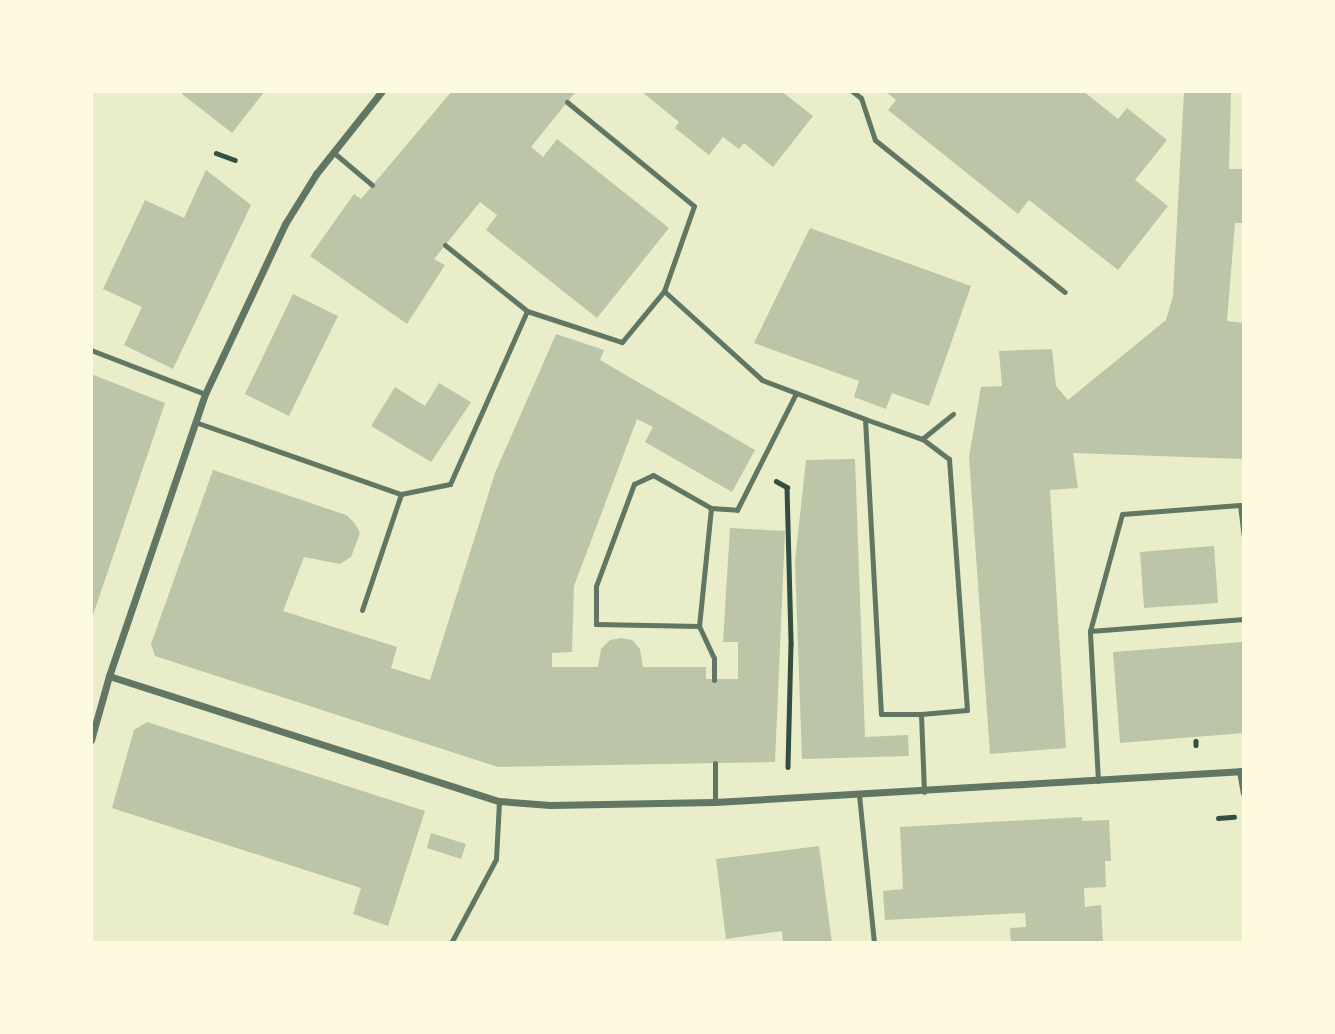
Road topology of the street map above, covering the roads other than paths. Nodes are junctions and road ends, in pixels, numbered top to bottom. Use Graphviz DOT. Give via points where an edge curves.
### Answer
graph roads {
  1 [pos="382,91"];
  2 [pos="852,91"];
  3 [pos="567,102"];
  4 [pos="333,152"];
  5 [pos="372,185"];
  6 [pos="445,245"];
  7 [pos="1244,277"];
  8 [pos="664,291"];
  9 [pos="1065,292"];
  10 [pos="1244,310"];
  11 [pos="527,311"];
  12 [pos="91,350"];
  13 [pos="796,393"];
  14 [pos="205,394"];
  15 [pos="953,414"];
  16 [pos="865,419"];
  17 [pos="195,422"];
  18 [pos="922,439"];
  19 [pos="401,494"];
  20 [pos="711,508"];
  21 [pos="1244,536"];
  22 [pos="362,610"];
  23 [pos="1244,619"];
  24 [pos="699,626"];
  25 [pos="1090,631"];
  26 [pos="109,676"];
  27 [pos="714,680"];
  28 [pos="920,714"];
  29 [pos="91,740"];
  30 [pos="715,763"];
  31 [pos="1242,771"];
  32 [pos="1098,781"];
  33 [pos="924,792"];
  34 [pos="1244,793"];
  35 [pos="859,795"];
  36 [pos="499,801"];
  37 [pos="715,803"];
  38 [pos="451,943"];
  39 [pos="874,943"];
  1 -- 4 [label="street"];
  2 -- 9 [label="lane" via="861,98 875,140"];
  3 -- 8 [label="lane" via="694,205"];
  4 -- 5 [label="lane"];
  4 -- 14 [label="street" via="285,224"];
  6 -- 11 [label="lane"];
  7 -- 10 [label="lane"];
  8 -- 11 [label="lane" via="622,342"];
  8 -- 13 [label="lane" via="762,380"];
  11 -- 19 [label="lane" via="450,484"];
  12 -- 14 [label="lane"];
  13 -- 16 [label="lane"];
  13 -- 20 [label="lane" via="737,510"];
  14 -- 17 [label="street"];
  15 -- 18 [label="lane"];
  16 -- 18 [label="lane"];
  16 -- 28 [label="lane" via="881,715"];
  17 -- 19 [label="lane"];
  17 -- 26 [label="street"];
  18 -- 28 [label="lane" via="949,459 967,710"];
  19 -- 22 [label="lane"];
  20 -- 24 [label="lane"];
  20 -- 24 [label="lane" via="653,475 634,484 596,586 596,624"];
  21 -- 25 [label="lane" via="1240,505 1122,514"];
  23 -- 25 [label="lane"];
  24 -- 27 [label="lane" via="714,657"];
  25 -- 32 [label="lane"];
  26 -- 29 [label="street"];
  26 -- 36 [label="street"];
  28 -- 33 [label="lane"];
  30 -- 37 [label="lane"];
  31 -- 32 [label="street"];
  31 -- 34 [label="street"];
  32 -- 33 [label="street"];
  33 -- 35 [label="street"];
  35 -- 37 [label="street"];
  35 -- 39 [label="lane"];
  36 -- 37 [label="street" via="550,805"];
  36 -- 38 [label="lane" via="496,859"];
}
